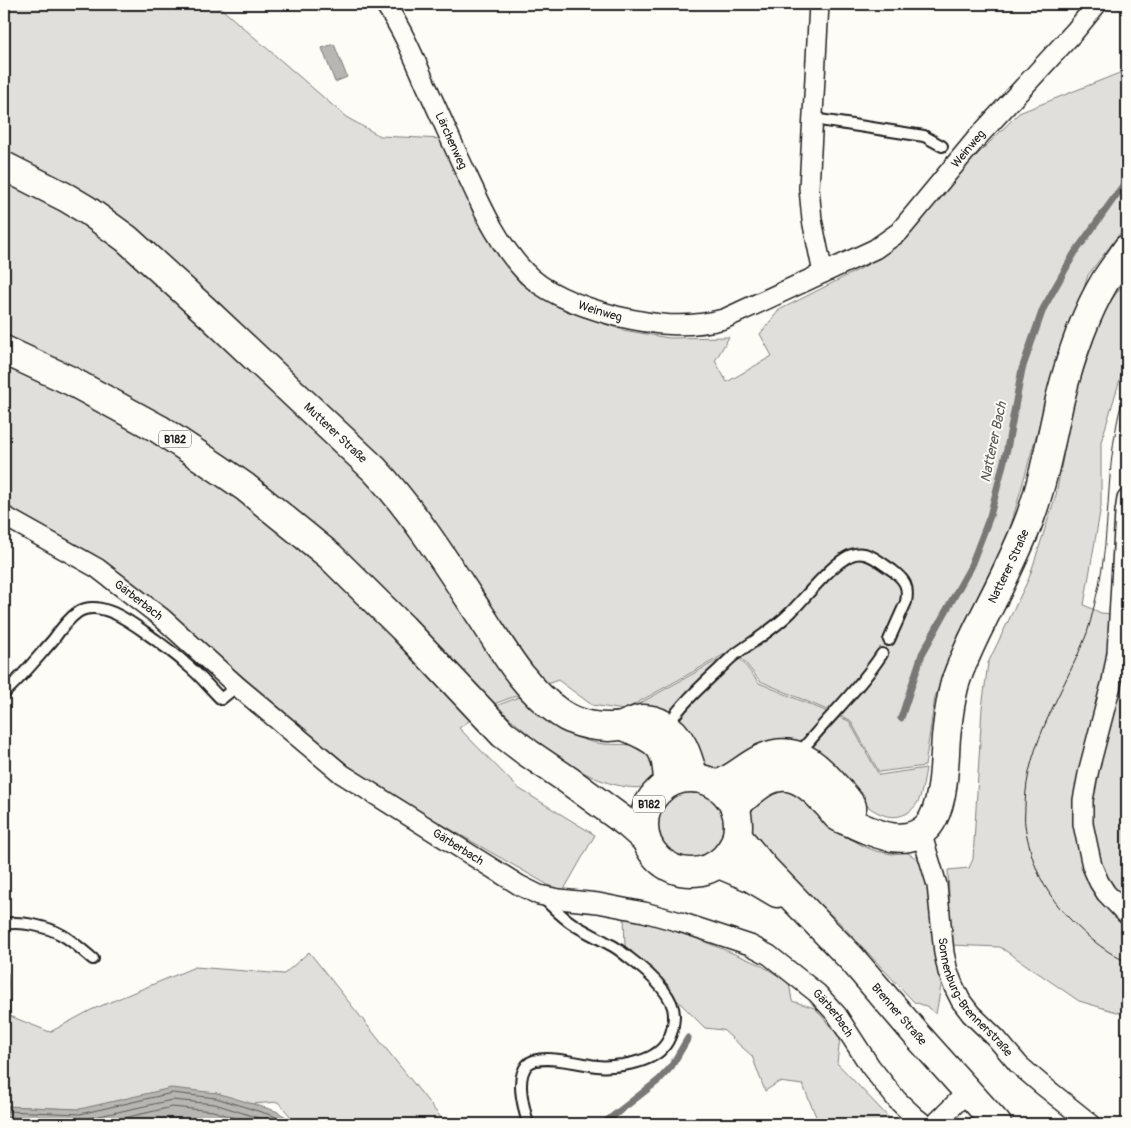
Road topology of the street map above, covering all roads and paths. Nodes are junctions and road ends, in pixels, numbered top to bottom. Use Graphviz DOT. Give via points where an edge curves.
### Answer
graph roads {
  1 [pos="385,4"];
  2 [pos="819,4"];
  3 [pos="1097,4"];
  4 [pos="813,120"];
  5 [pos="942,146"];
  6 [pos="4,166"];
  7 [pos="1127,250"];
  8 [pos="525,273"];
  9 [pos="822,273"];
  10 [pos="4,350"];
  11 [pos="1127,499"];
  12 [pos="4,516"];
  13 [pos="889,640"];
  14 [pos="882,654"];
  15 [pos="238,686"];
  16 [pos="4,693"];
  17 [pos="623,726"];
  18 [pos="667,727"];
  19 [pos="798,756"];
  20 [pos="568,780"];
  21 [pos="693,782"];
  22 [pos="649,804"];
  23 [pos="735,806"];
  24 [pos="866,830"];
  25 [pos="921,832"];
  26 [pos="737,836"];
  27 [pos="645,839"];
  28 [pos="719,864"];
  29 [pos="539,895"];
  30 [pos="799,906"];
  31 [pos="1127,915"];
  32 [pos="4,924"];
  33 [pos="94,960"];
  34 [pos="968,1091"];
  35 [pos="528,1124"];
  36 [pos="924,1124"];
  37 [pos="935,1124"];
  38 [pos="997,1124"];
  39 [pos="1091,1124"];
  1 -- 8 [label="street, Lärchenweg" via="409,46 489,221 506,250"];
  2 -- 4 [label="street"];
  3 -- 9 [label="street, Weinweg" via="976,139 899,232 874,249"];
  4 -- 5 [label="lane" via="924,136"];
  4 -- 9 [label="street" via="809,188"];
  6 -- 17 [label="main road, Mutterer Straße" via="68,198 127,239 374,469 423,530 508,658 537,694 561,714 574,720 590,725"];
  7 -- 25 [label="main road, Natterer Straße" via="1105,281 1080,337 1031,516 959,673 949,714 938,808 931,823"];
  8 -- 9 [label="street, Weinweg" via="579,305 650,323 682,326 724,319"];
  10 -- 20 [label="main road, B182" via="71,381 159,429 220,468 343,568 503,734"];
  11 -- 31 [label="street" via="1117,654 1083,800 1083,824 1092,866 1106,893"];
  12 -- 15 [label="street, Gärberbach" via="97,568 162,618"];
  13 -- 18 [label="lane" via="906,602 904,580 871,556 859,553 848,556 834,565 777,625 730,658 685,701"];
  14 -- 19 [label="lane" via="867,677"];
  15 -- 16 [label="lane" via="221,699 187,664 125,618 94,608 77,612"];
  15 -- 29 [label="street, Gärberbach" via="342,774"];
  17 -- 18 [label="main road, Mutterer Straße" via="643,719"];
  17 -- 21 [label="main road, Mutterer Straße" via="649,737 661,748 668,771"];
  18 -- 21 [label="main road" via="674,732 686,754"];
  19 -- 21 [label="main road" via="770,756 729,781"];
  19 -- 24 [label="main road" via="813,763 850,802"];
  20 -- 22 [label="main road, B182" via="612,796"];
  20 -- 27 [label="main road, B182"];
  21 -- 22 [label="main road, B182" via="657,792"];
  21 -- 23 [label="main road" via="728,794"];
  22 -- 27 [label="main road, B182" via="644,815"];
  23 -- 24 [label="main road" via="762,783 782,776 808,785 838,816"];
  23 -- 26 [label="main road"];
  24 -- 25 [label="main road" via="894,838"];
  25 -- 39 [label="street, Sonnenburg-Brennerstraße" via="937,885 948,972 961,1001 1019,1065"];
  26 -- 28 [label="main road" via="733,847"];
  26 -- 30 [label="main road, Brenner Straße"];
  27 -- 28 [label="main road, B182" via="662,863 675,870 705,871"];
  28 -- 30 [label="main road, Brenner Straße" via="750,877"];
  29 -- 35 [label="lane" via="572,923 612,945 643,969 666,994 674,1010 674,1022 672,1033 660,1051 642,1061 599,1066 544,1058 527,1064 521,1085"];
  29 -- 36 [label="street, Gärberbach" via="644,912 750,945 770,955 831,1007 897,1100"];
  30 -- 34 [label="main road, Brenner Straße" via="852,959"];
  32 -- 33 [label="lane" via="47,928 63,935"];
  34 -- 37 [label="street"];
  34 -- 38 [label="main road, Brenner Straße"];
}
